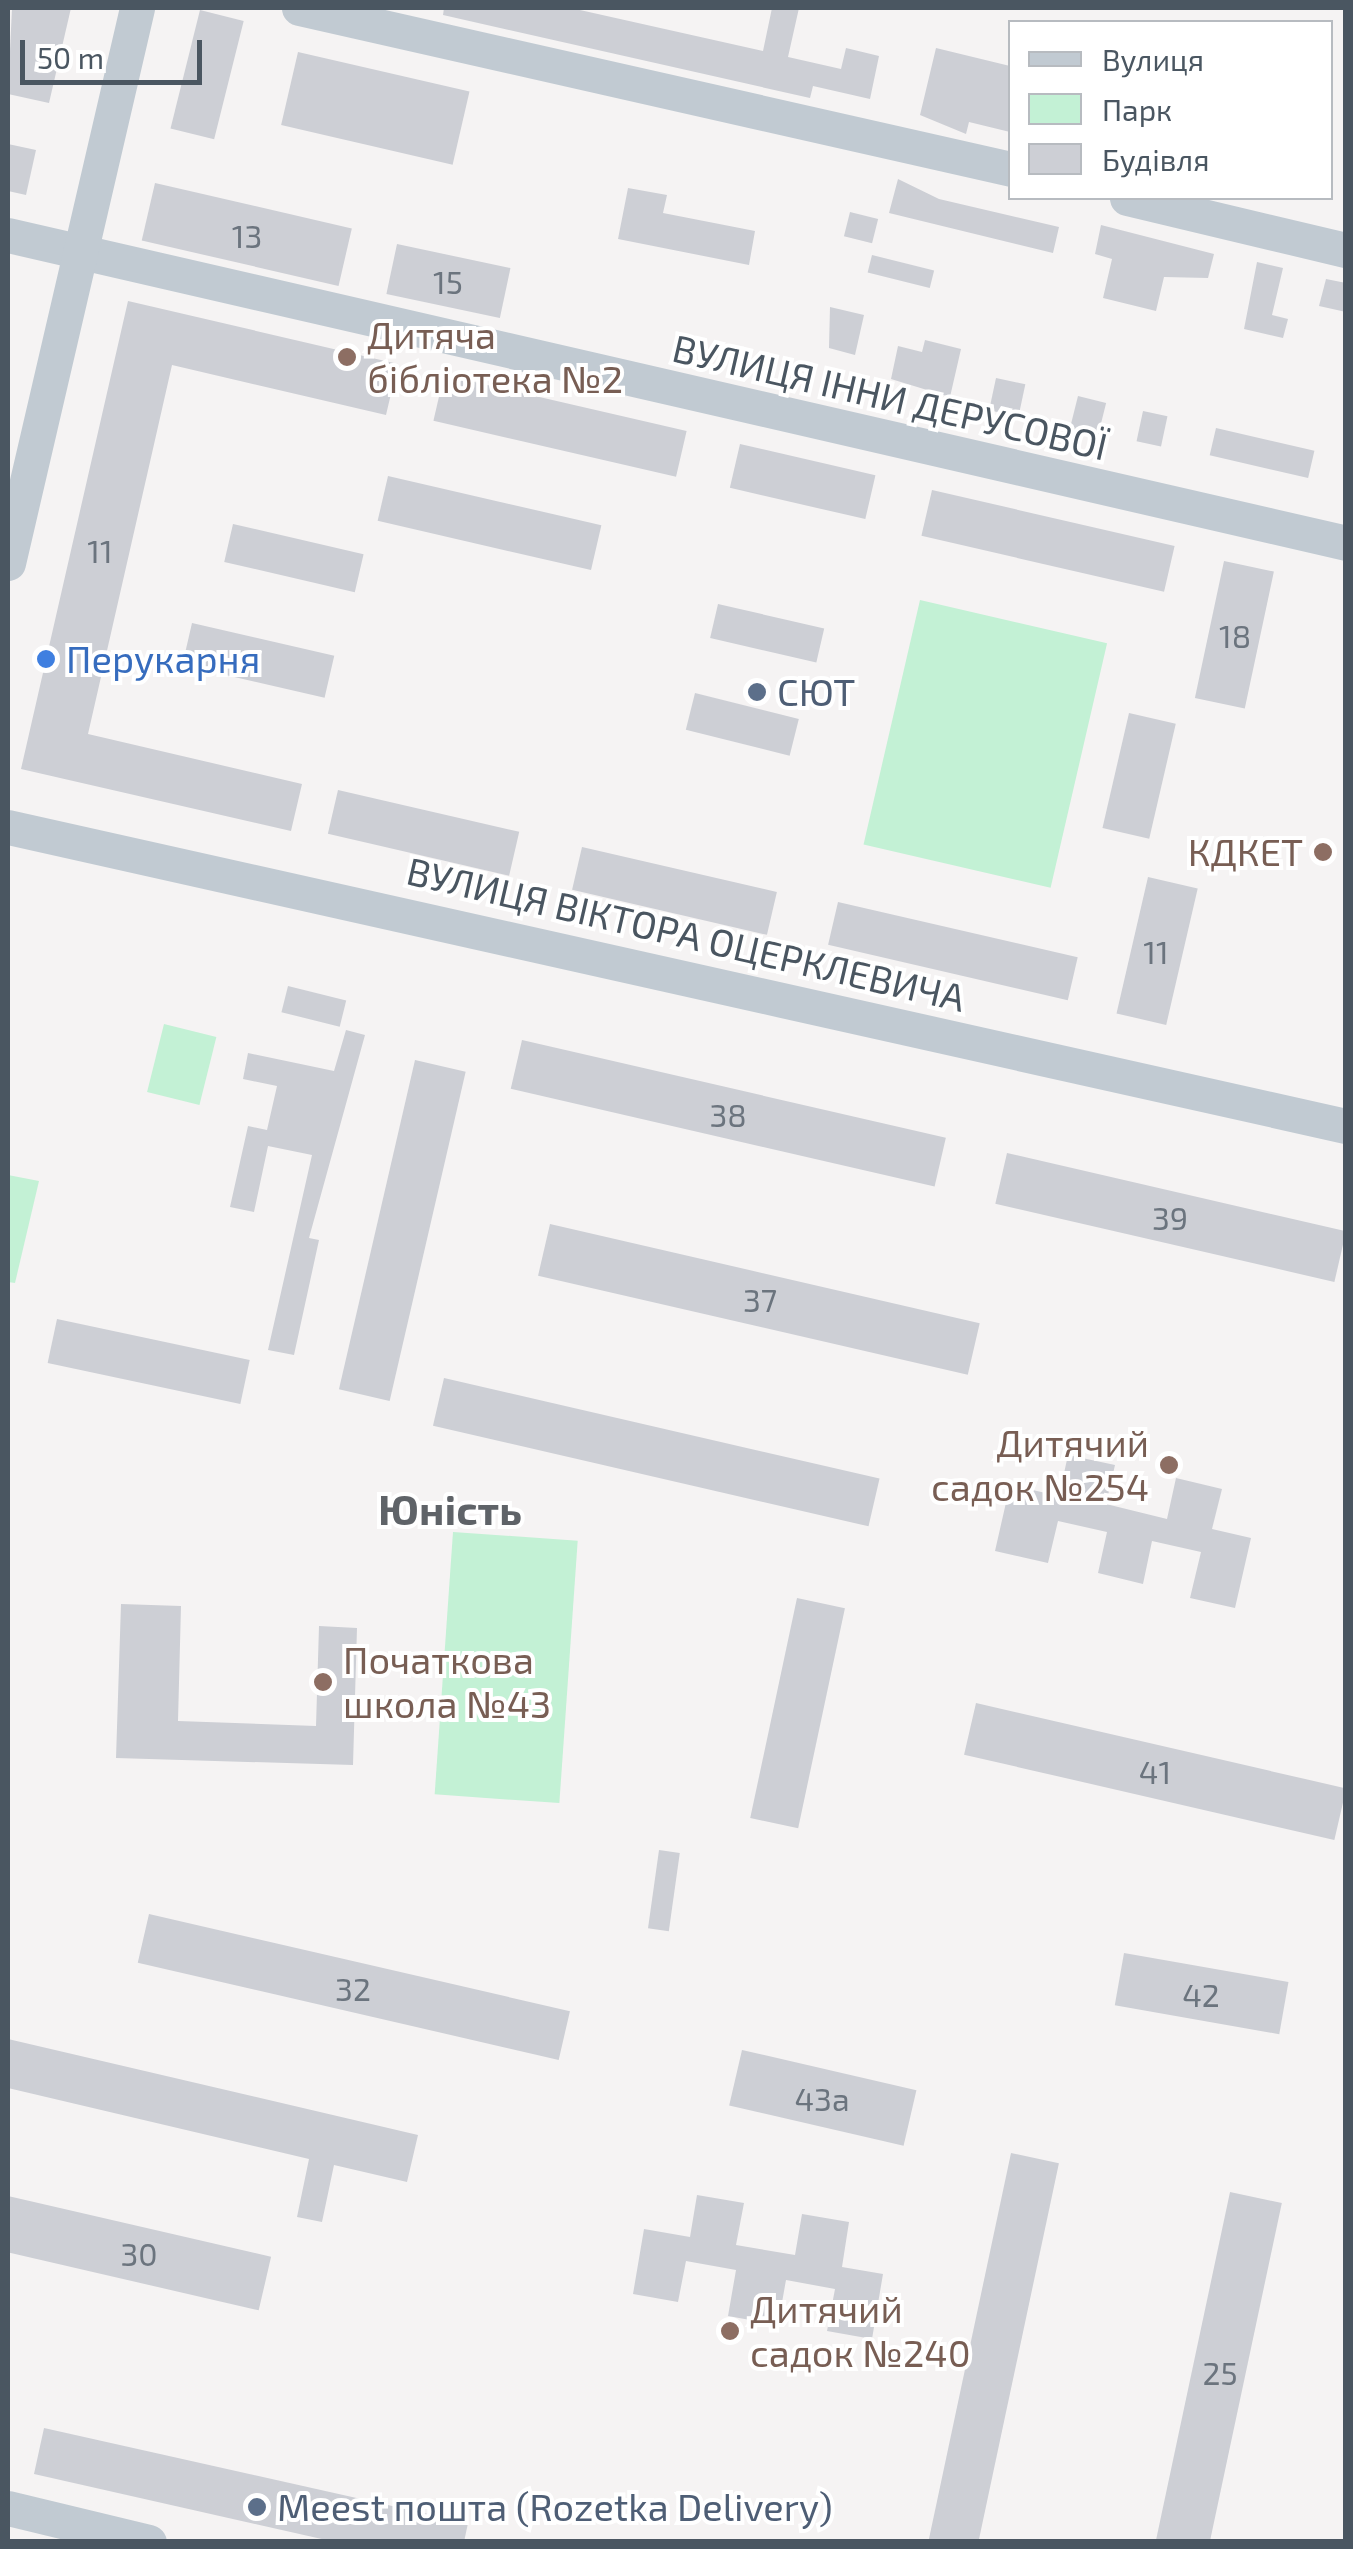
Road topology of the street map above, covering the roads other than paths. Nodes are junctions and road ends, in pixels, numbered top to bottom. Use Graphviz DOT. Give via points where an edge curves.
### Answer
graph roads {
  1 [pos="137,8"];
  2 [pos="299,8"];
  3 [pos="1008,169"];
  4 [pos="1135,200"];
  5 [pos="8,235"];
  6 [pos="1346,250"];
  7 [pos="82,255"];
  8 [pos="1346,543"];
  9 [pos="8,563"];
  10 [pos="8,827"];
  11 [pos="1346,1126"];
  12 [pos="8,2508"];
  13 [pos="149,2542"];
  1 -- 7 [label="street"];
  2 -- 3 [label="street"];
  4 -- 6 [label="street"];
  5 -- 7 [label="street, ВУЛИЦЯ ІННИ ДЕРУСОВОЇ"];
  7 -- 8 [label="street, ВУЛИЦЯ ІННИ ДЕРУСОВОЇ"];
  7 -- 9 [label="street"];
  10 -- 11 [label="street, ВУЛИЦЯ ВІКТОРА ОЦЕРКЛЕВИЧА"];
  12 -- 13 [label="street"];
}
